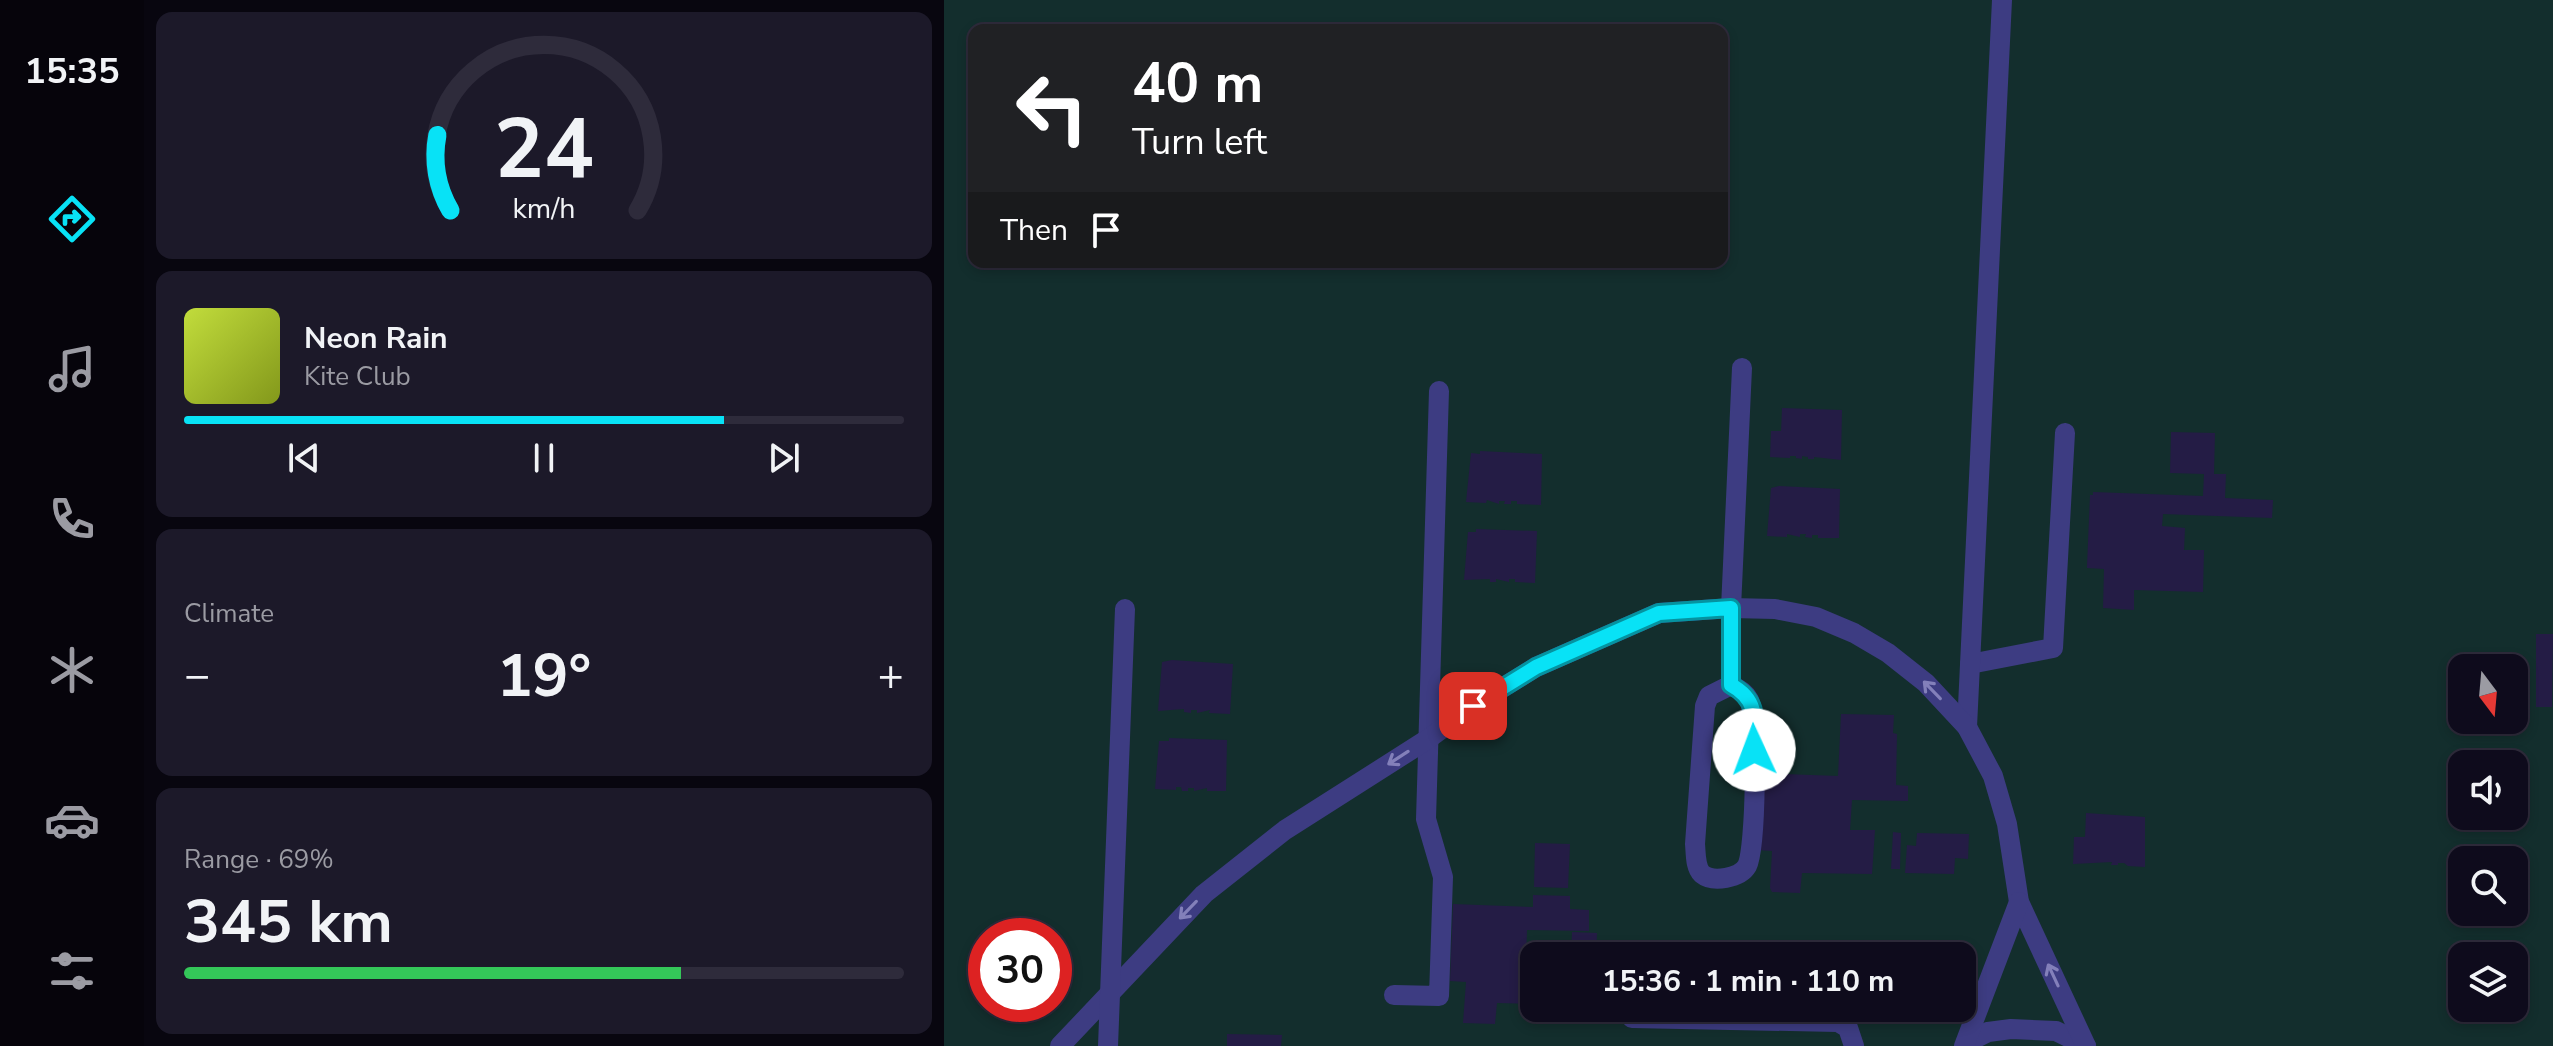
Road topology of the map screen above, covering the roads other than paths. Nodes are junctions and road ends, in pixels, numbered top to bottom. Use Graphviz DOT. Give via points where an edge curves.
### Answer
graph roads {
  1 [pos="2002,0"];
  2 [pos="1742,368"];
  3 [pos="1439,391"];
  4 [pos="2065,433"];
  5 [pos="1731,608"];
  6 [pos="1125,609"];
  7 [pos="1970,664"];
  8 [pos="1731,685"];
  9 [pos="1967,727"];
  10 [pos="1428,739"];
  11 [pos="2019,902"];
  12 [pos="1110,990"];
  13 [pos="1394,995"];
  14 [pos="1838,1022"];
  15 [pos="1965,1044"];
  16 [pos="1060,1046"];
  17 [pos="1108,1046"];
  18 [pos="1854,1046"];
  19 [pos="2086,1046"];
  1 -- 7 [label="street"];
  2 -- 5 [label="street"];
  3 -- 10 [label="street"];
  4 -- 7 [label="street" via="2053,648"];
  5 -- 8 [label="street"];
  9 -- 5 [label="street, one-way" via="1926,683 1854,633 1802,614"];
  5 -- 10 [label="street" via="1659,613 1598,639 1536,667"];
  6 -- 12 [label="street"];
  7 -- 9 [label="street"];
  8 -- 8 [label="street" via="1745,693 1755,721 1749,863 1742,872 1707,877 1697,865 1695,844 1705,706 1709,696"];
  9 -- 11 [label="street" via="1993,776 2007,824"];
  10 -- 12 [label="street, one-way" via="1285,830 1215,885"];
  10 -- 13 [label="street" via="1426,819 1443,877 1439,996"];
  11 -- 15 [label="street"];
  19 -- 11 [label="street, one-way"];
  12 -- 16 [label="street"];
  12 -- 17 [label="street"];
  14 -- 18 [label="street" via="1848,1028"];
  15 -- 19 [label="street" via="1988,1032 2035,1029 2056,1031"];
}
